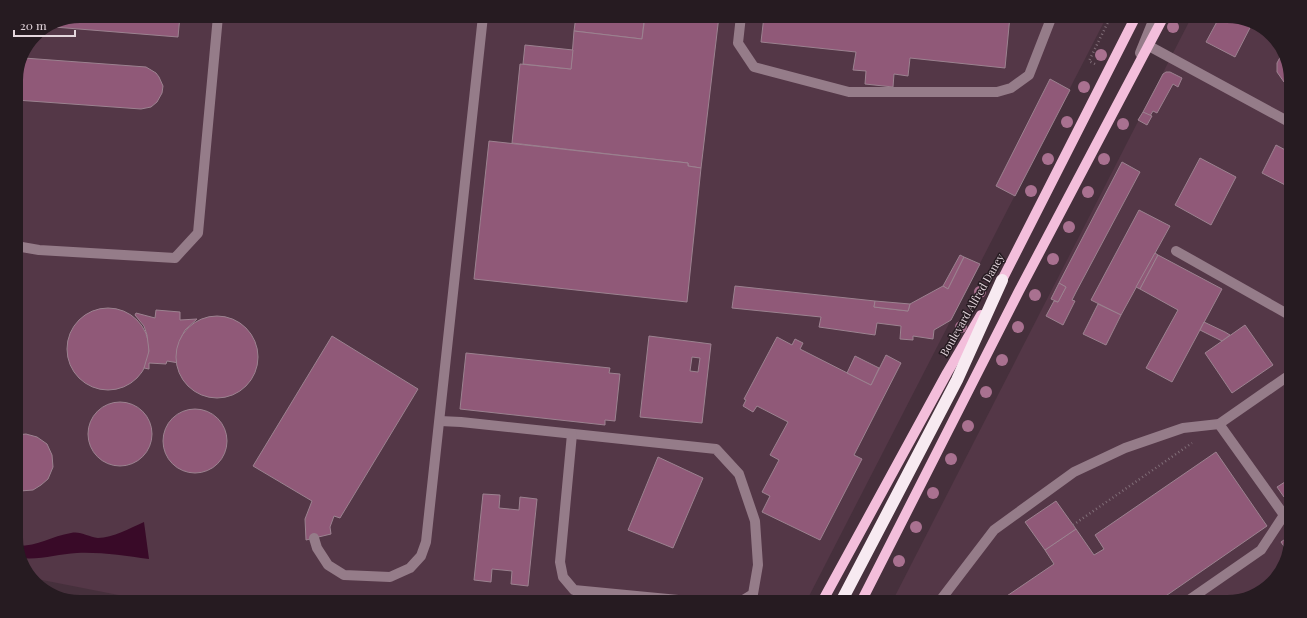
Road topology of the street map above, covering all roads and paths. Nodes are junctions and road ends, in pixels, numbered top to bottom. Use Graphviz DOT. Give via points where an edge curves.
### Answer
graph roads {
  1 [pos="217,23"];
  2 [pos="481,23"];
  3 [pos="741,23"];
  4 [pos="1049,23"];
  5 [pos="1132,23"];
  6 [pos="1152,23"];
  7 [pos="1160,23"];
  8 [pos="1149,46"];
  9 [pos="1130,82"];
  10 [pos="1284,119"];
  11 [pos="23,247"];
  12 [pos="1176,251"];
  13 [pos="1002,280"];
  14 [pos="1284,312"];
  15 [pos="1284,379"];
  16 [pos="440,421"];
  17 [pos="1219,424"];
  18 [pos="1201,426"];
  19 [pos="572,434"];
  20 [pos="1284,515"];
  21 [pos="1284,515"];
  22 [pos="1073,524"];
  23 [pos="314,538"];
  24 [pos="626,595"];
  25 [pos="751,595"];
  26 [pos="826,595"];
  27 [pos="845,595"];
  28 [pos="865,595"];
  29 [pos="944,595"];
  30 [pos="1196,595"];
  1 -- 11 [label="street" via="198,233 175,258"];
  2 -- 16 [label="street"];
  3 -- 4 [label="street" via="738,43 754,67 849,92 997,92 1011,88 1029,75"];
  5 -- 13 [label="main road, Boulevard Alfred Daney"];
  6 -- 9 [label="street"];
  7 -- 8 [label="main road"];
  8 -- 9 [label="main road"];
  8 -- 10 [label="street"];
  9 -- 28 [label="main road" via="1019,290"];
  12 -- 14 [label="street"];
  13 -- 26 [label="main road, Boulevard Alfred Daney" via="947,373"];
  13 -- 27 [label="highway" via="957,380"];
  15 -- 17 [label="street"];
  16 -- 19 [label="street"];
  16 -- 23 [label="street" via="426,542 421,556 410,568 390,577 344,575 328,565"];
  17 -- 18 [label="street"];
  17 -- 21 [label="street"];
  18 -- 22 [label="path" via="1200,437"];
  18 -- 29 [label="street" via="1183,428 1125,448 1074,472 994,530"];
  19 -- 24 [label="street" via="560,562 563,577 574,590"];
  19 -- 25 [label="street" via="716,449 739,474 755,521 758,565"];
  20 -- 30 [label="street" via="1261,550"];
}
